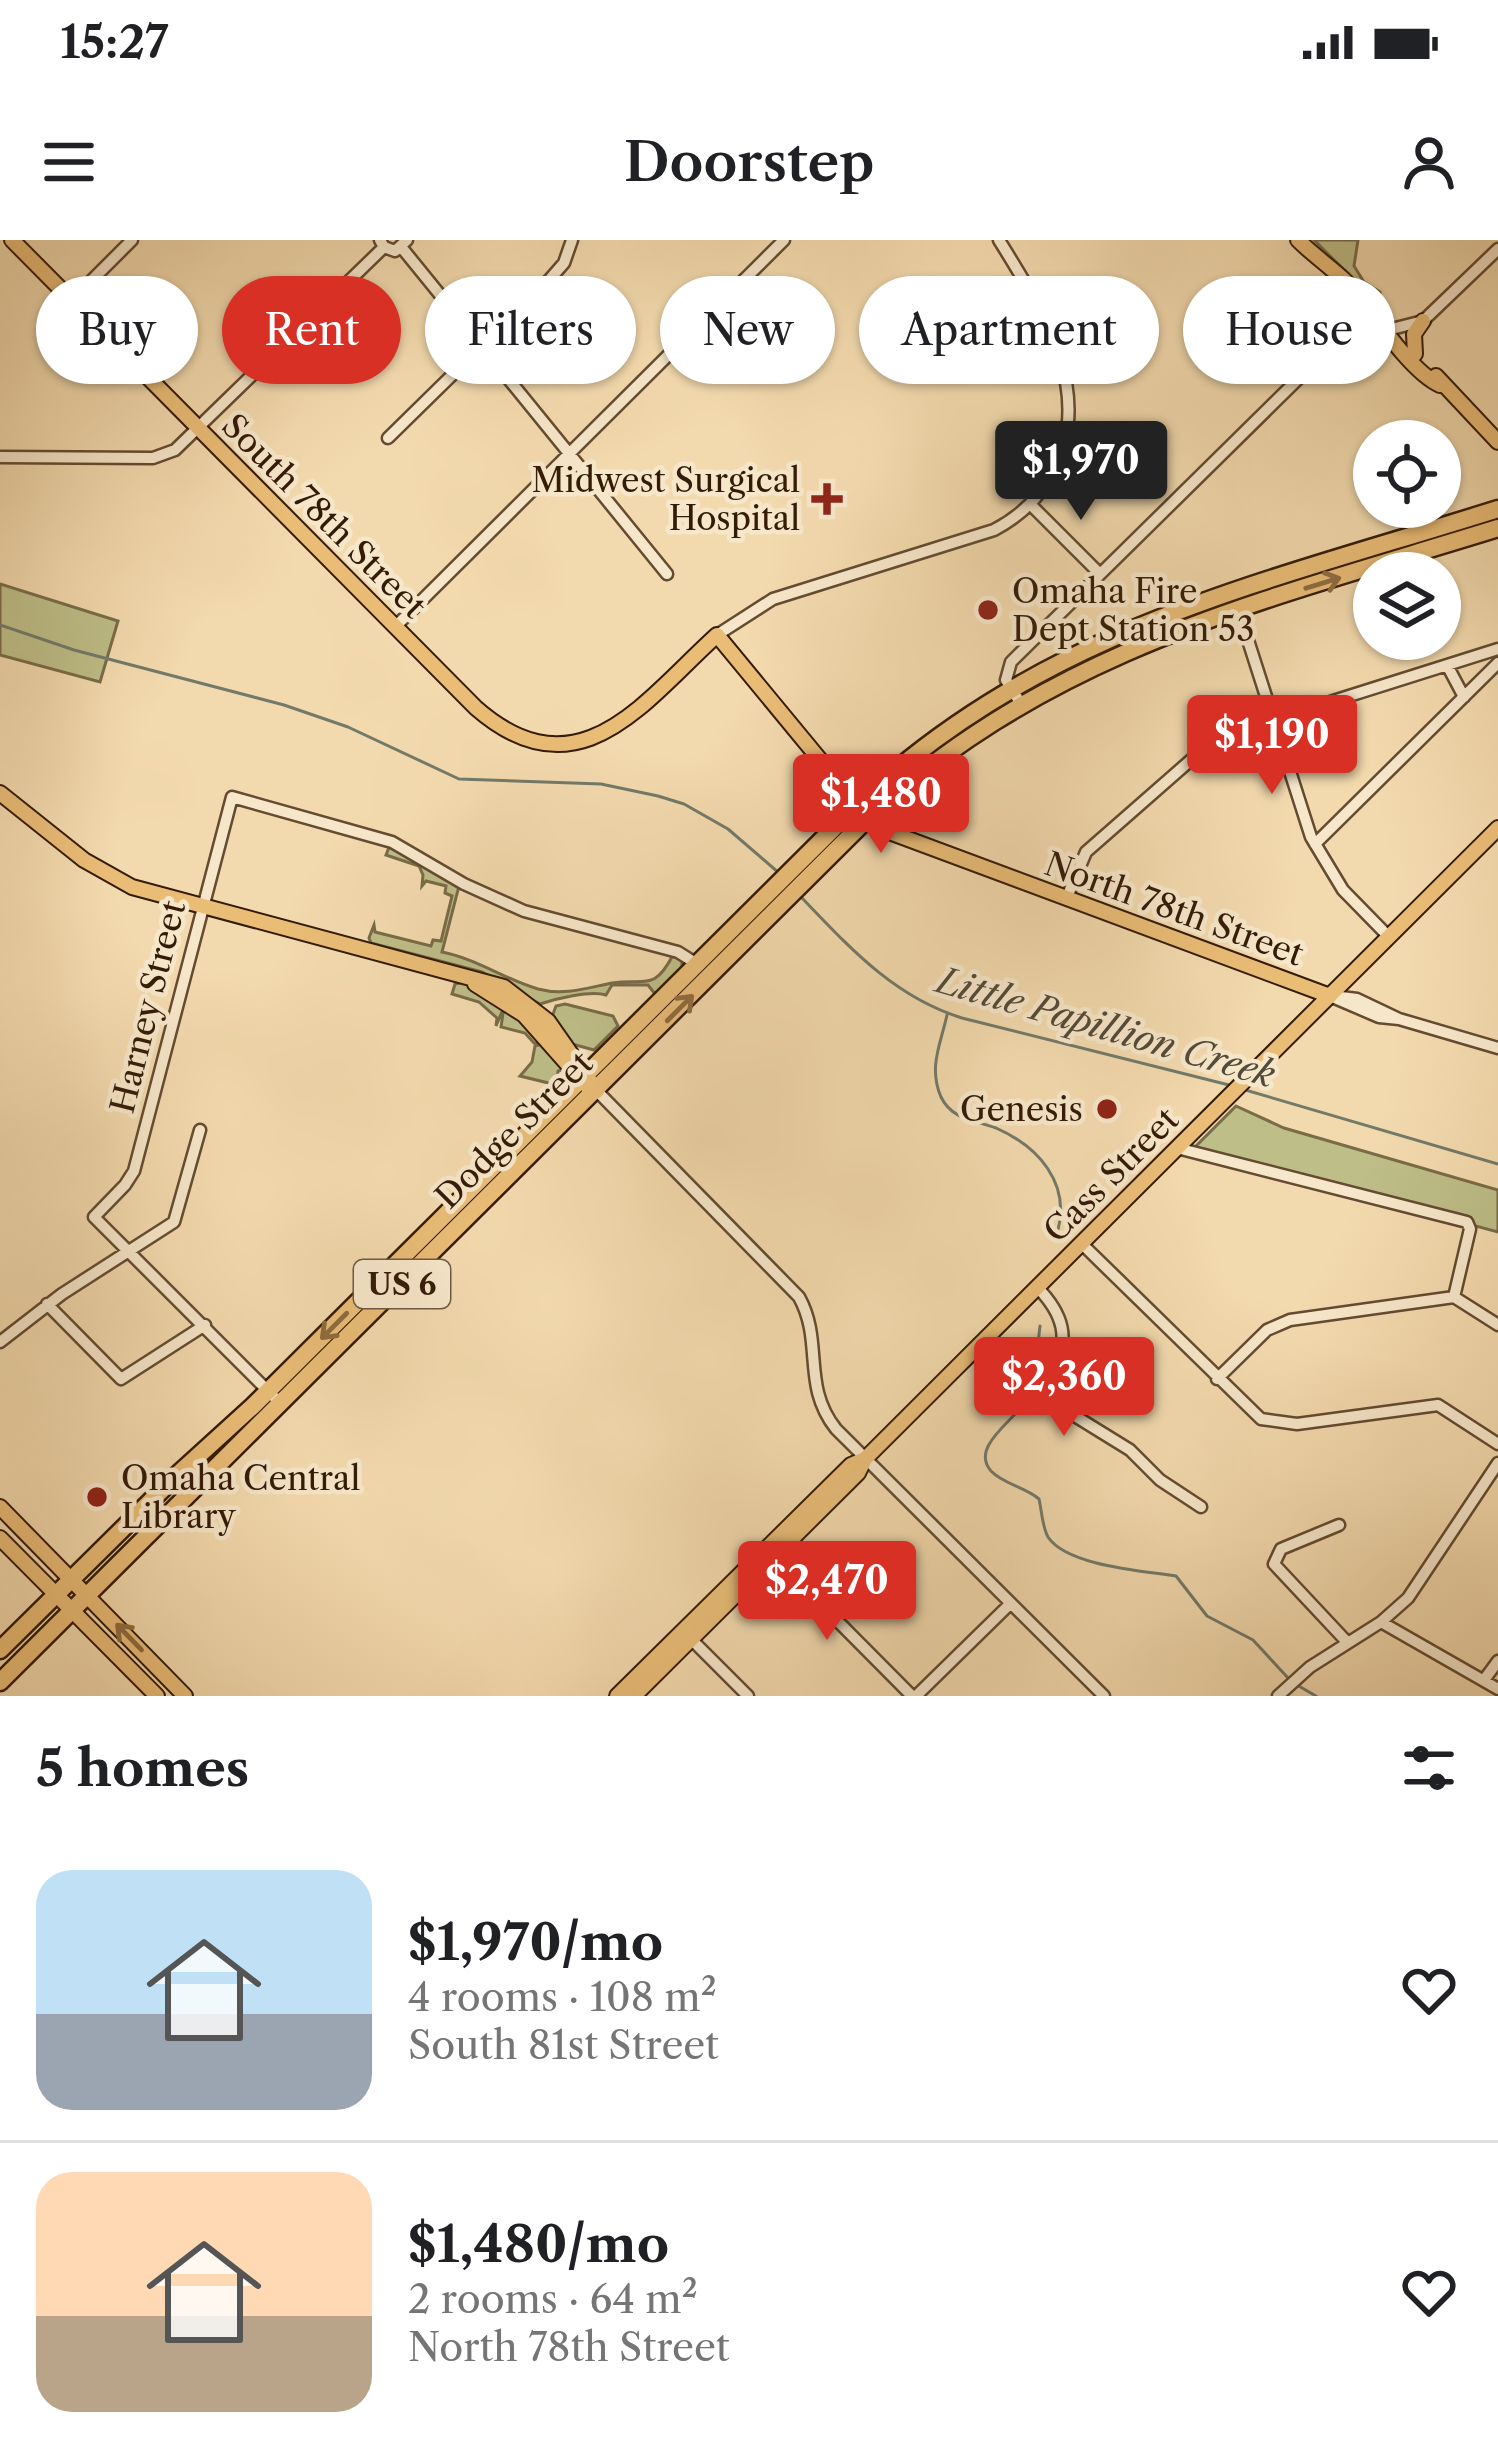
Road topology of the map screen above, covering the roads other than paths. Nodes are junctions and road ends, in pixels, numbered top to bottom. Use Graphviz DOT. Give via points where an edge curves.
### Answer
graph roads {
  1 [pos="12,240"];
  2 [pos="132,240"];
  3 [pos="572,240"];
  4 [pos="784,240"];
  5 [pos="999,240"];
  6 [pos="1298,240"];
  7 [pos="1490,240"];
  8 [pos="382,243"];
  9 [pos="404,244"];
  10 [pos="1498,249"];
  11 [pos="48,276"];
  12 [pos="96,276"];
  13 [pos="428,276"];
  14 [pos="551,276"];
  15 [pos="1335,276"];
  16 [pos="1423,321"];
  17 [pos="1395,334"];
  18 [pos="1395,337"];
  19 [pos="1395,341"];
  20 [pos="1415,353"];
  21 [pos="155,384"];
  22 [pos="441,384"];
  23 [pos="511,384"];
  24 [pos="1293,384"];
  25 [pos="1440,385"];
  26 [pos="200,429"];
  27 [pos="388,438"];
  28 [pos="1498,442"];
  29 [pos="569,454"];
  30 [pos="0,458"];
  31 [pos="1030,504"];
  32 [pos="1498,509"];
  33 [pos="1498,528"];
  34 [pos="667,574"];
  35 [pos="1100,574"];
  36 [pos="1238,609"];
  37 [pos="395,627"];
  38 [pos="717,635"];
  39 [pos="1498,649"];
  40 [pos="1498,663"];
  41 [pos="1447,665"];
  42 [pos="1016,696"];
  43 [pos="1464,697"];
  44 [pos="1272,719"];
  45 [pos="0,793"];
  46 [pos="862,812"];
  47 [pos="1497,832"];
  48 [pos="1315,844"];
  49 [pos="1067,897"];
  50 [pos="773,901"];
  51 [pos="201,907"];
  52 [pos="1389,937"];
  53 [pos="697,964"];
  54 [pos="1330,996"];
  55 [pos="1498,1048"];
  56 [pos="584,1076"];
  57 [pos="597,1090"];
  58 [pos="200,1130"];
  59 [pos="1177,1148"];
  60 [pos="1081,1244"];
  61 [pos="126,1251"];
  62 [pos="103,1268"];
  63 [pos="145,1269"];
  64 [pos="1037,1287"];
  65 [pos="1454,1297"];
  66 [pos="47,1304"];
  67 [pos="206,1325"];
  68 [pos="1498,1325"];
  69 [pos="0,1342"];
  70 [pos="1217,1378"];
  71 [pos="274,1397"];
  72 [pos="1498,1444"];
  73 [pos="865,1459"];
  74 [pos="1498,1463"];
  75 [pos="0,1507"];
  76 [pos="1201,1507"];
  77 [pos="1339,1525"];
  78 [pos="0,1538"];
  79 [pos="775,1558"];
  80 [pos="72,1578"];
  81 [pos="56,1594"];
  82 [pos="88,1594"];
  83 [pos="1010,1604"];
  84 [pos="72,1610"];
  85 [pos="1381,1622"];
  86 [pos="687,1636"];
  87 [pos="1347,1642"];
  88 [pos="0,1650"];
  89 [pos="1498,1660"];
  90 [pos="1484,1681"];
  91 [pos="0,1682"];
  92 [pos="1498,1689"];
  93 [pos="1282,1693"];
  94 [pos="157,1696"];
  95 [pos="185,1696"];
  96 [pos="617,1696"];
  97 [pos="634,1696"];
  98 [pos="748,1696"];
  99 [pos="914,1696"];
  100 [pos="1104,1696"];
  1 -- 11 [label="main road, South 78th Street"];
  2 -- 12 [label="street"];
  3 -- 14 [label="street"];
  4 -- 29 [label="street"];
  5 -- 31 [label="street" via="1045,319 1069,396 1061,456"];
  6 -- 15 [label="main road"];
  7 -- 10 [label="street"];
  8 -- 9 [label="street" via="391,251"];
  8 -- 26 [label="street"];
  9 -- 13 [label="street"];
  10 -- 16 [label="street"];
  16 -- 17 [label="street"];
  16 -- 20 [label="main road"];
  18 -- 20 [label="main road"];
  19 -- 25 [label="main road"];
  20 -- 25 [label="main road"];
  21 -- 26 [label="main road, South 78th Street"];
  22 -- 27 [label="street"];
  23 -- 29 [label="street"];
  24 -- 35 [label="street"];
  25 -- 28 [label="main road"];
  26 -- 30 [label="street" via="154,458"];
  26 -- 37 [label="main road, South 78th Street"];
  29 -- 34 [label="street"];
  29 -- 37 [label="street"];
  31 -- 35 [label="street"];
  31 -- 38 [label="street" via="994,530 773,599"];
  32 -- 42 [label="highway, US 6" via="1161,616 1081,650"];
  36 -- 33 [label="highway, US 6, one-way"];
  35 -- 42 [label="street" via="1029,645"];
  36 -- 42 [label="highway, US 6"];
  36 -- 44 [label="street"];
  37 -- 38 [label="main road, South 78th Street" via="498,725 546,742 608,732"];
  38 -- 46 [label="main road"];
  39 -- 41 [label="street"];
  40 -- 43 [label="street"];
  41 -- 43 [label="street"];
  41 -- 44 [label="street"];
  42 -- 46 [label="highway, Dodge Street / US 6"];
  43 -- 48 [label="street"];
  44 -- 48 [label="street"];
  44 -- 49 [label="street" via="1216,738 1116,823 1086,852"];
  45 -- 51 [label="main road" via="104,873"];
  46 -- 49 [label="main road, North 78th Street" via="893,834"];
  46 -- 50 [label="highway, Dodge Street / US 6"];
  47 -- 52 [label="main road, Cass Street"];
  48 -- 52 [label="street" via="1343,890"];
  49 -- 54 [label="main road, North 78th Street"];
  50 -- 53 [label="highway, Dodge Street / US 6"];
  57 -- 50 [label="highway, Dodge Street / US 6, one-way"];
  51 -- 53 [label="street, Harney Street" via="232,797 376,836 524,911"];
  51 -- 56 [label="main road" via="449,970 524,1015"];
  51 -- 61 [label="street, Harney Street" via="134,1171 94,1217"];
  52 -- 54 [label="main road, Cass Street"];
  53 -- 56 [label="highway, Dodge Street / US 6"];
  54 -- 55 [label="street"];
  54 -- 59 [label="main road, Cass Street"];
  56 -- 57 [label="main road"];
  56 -- 71 [label="highway, Dodge Street / US 6, one-way"];
  57 -- 71 [label="highway, Dodge Street / US 6"];
  57 -- 73 [label="street" via="799,1297 819,1404"];
  58 -- 61 [label="street" via="174,1222"];
  59 -- 60 [label="main road, Cass Street"];
  59 -- 65 [label="street" via="1462,1220 1470,1229"];
  60 -- 64 [label="main road, Cass Street"];
  60 -- 70 [label="street"];
  61 -- 62 [label="street"];
  61 -- 63 [label="street"];
  62 -- 63 [label="street"];
  62 -- 66 [label="street"];
  63 -- 67 [label="street"];
  64 -- 73 [label="main road, Cass Street"];
  64 -- 76 [label="street" via="1062,1324 1062,1408"];
  65 -- 68 [label="street"];
  65 -- 70 [label="street" via="1282,1322"];
  66 -- 67 [label="street" via="121,1379"];
  66 -- 69 [label="street"];
  67 -- 71 [label="street"];
  70 -- 72 [label="street" via="1272,1423 1438,1405"];
  71 -- 80 [label="highway, Dodge Street / US 6"];
  71 -- 82 [label="highway, Dodge Street / US 6"];
  73 -- 79 [label="main road, Cass Street"];
  73 -- 83 [label="street"];
  73 -- 86 [label="main road, Cass Street"];
  74 -- 85 [label="street" via="1428,1573"];
  75 -- 80 [label="main road"];
  77 -- 87 [label="street" via="1289,1544 1274,1564"];
  78 -- 81 [label="main road"];
  79 -- 86 [label="main road, Cass Street"];
  79 -- 99 [label="street"];
  80 -- 81 [label="highway, Dodge Street / US 6"];
  80 -- 82 [label="main road"];
  81 -- 84 [label="main road"];
  81 -- 88 [label="highway, Dodge Street / US 6"];
  82 -- 84 [label="highway, Dodge Street / US 6"];
  95 -- 82 [label="main road, one-way"];
  83 -- 99 [label="street"];
  83 -- 100 [label="street"];
  84 -- 91 [label="highway, Dodge Street / US 6"];
  84 -- 94 [label="main road"];
  85 -- 87 [label="street"];
  85 -- 90 [label="street"];
  86 -- 96 [label="main road, Cass Street"];
  86 -- 97 [label="main road, Cass Street"];
  86 -- 98 [label="street"];
  87 -- 93 [label="street"];
  89 -- 90 [label="street"];
  90 -- 92 [label="street"];
}
